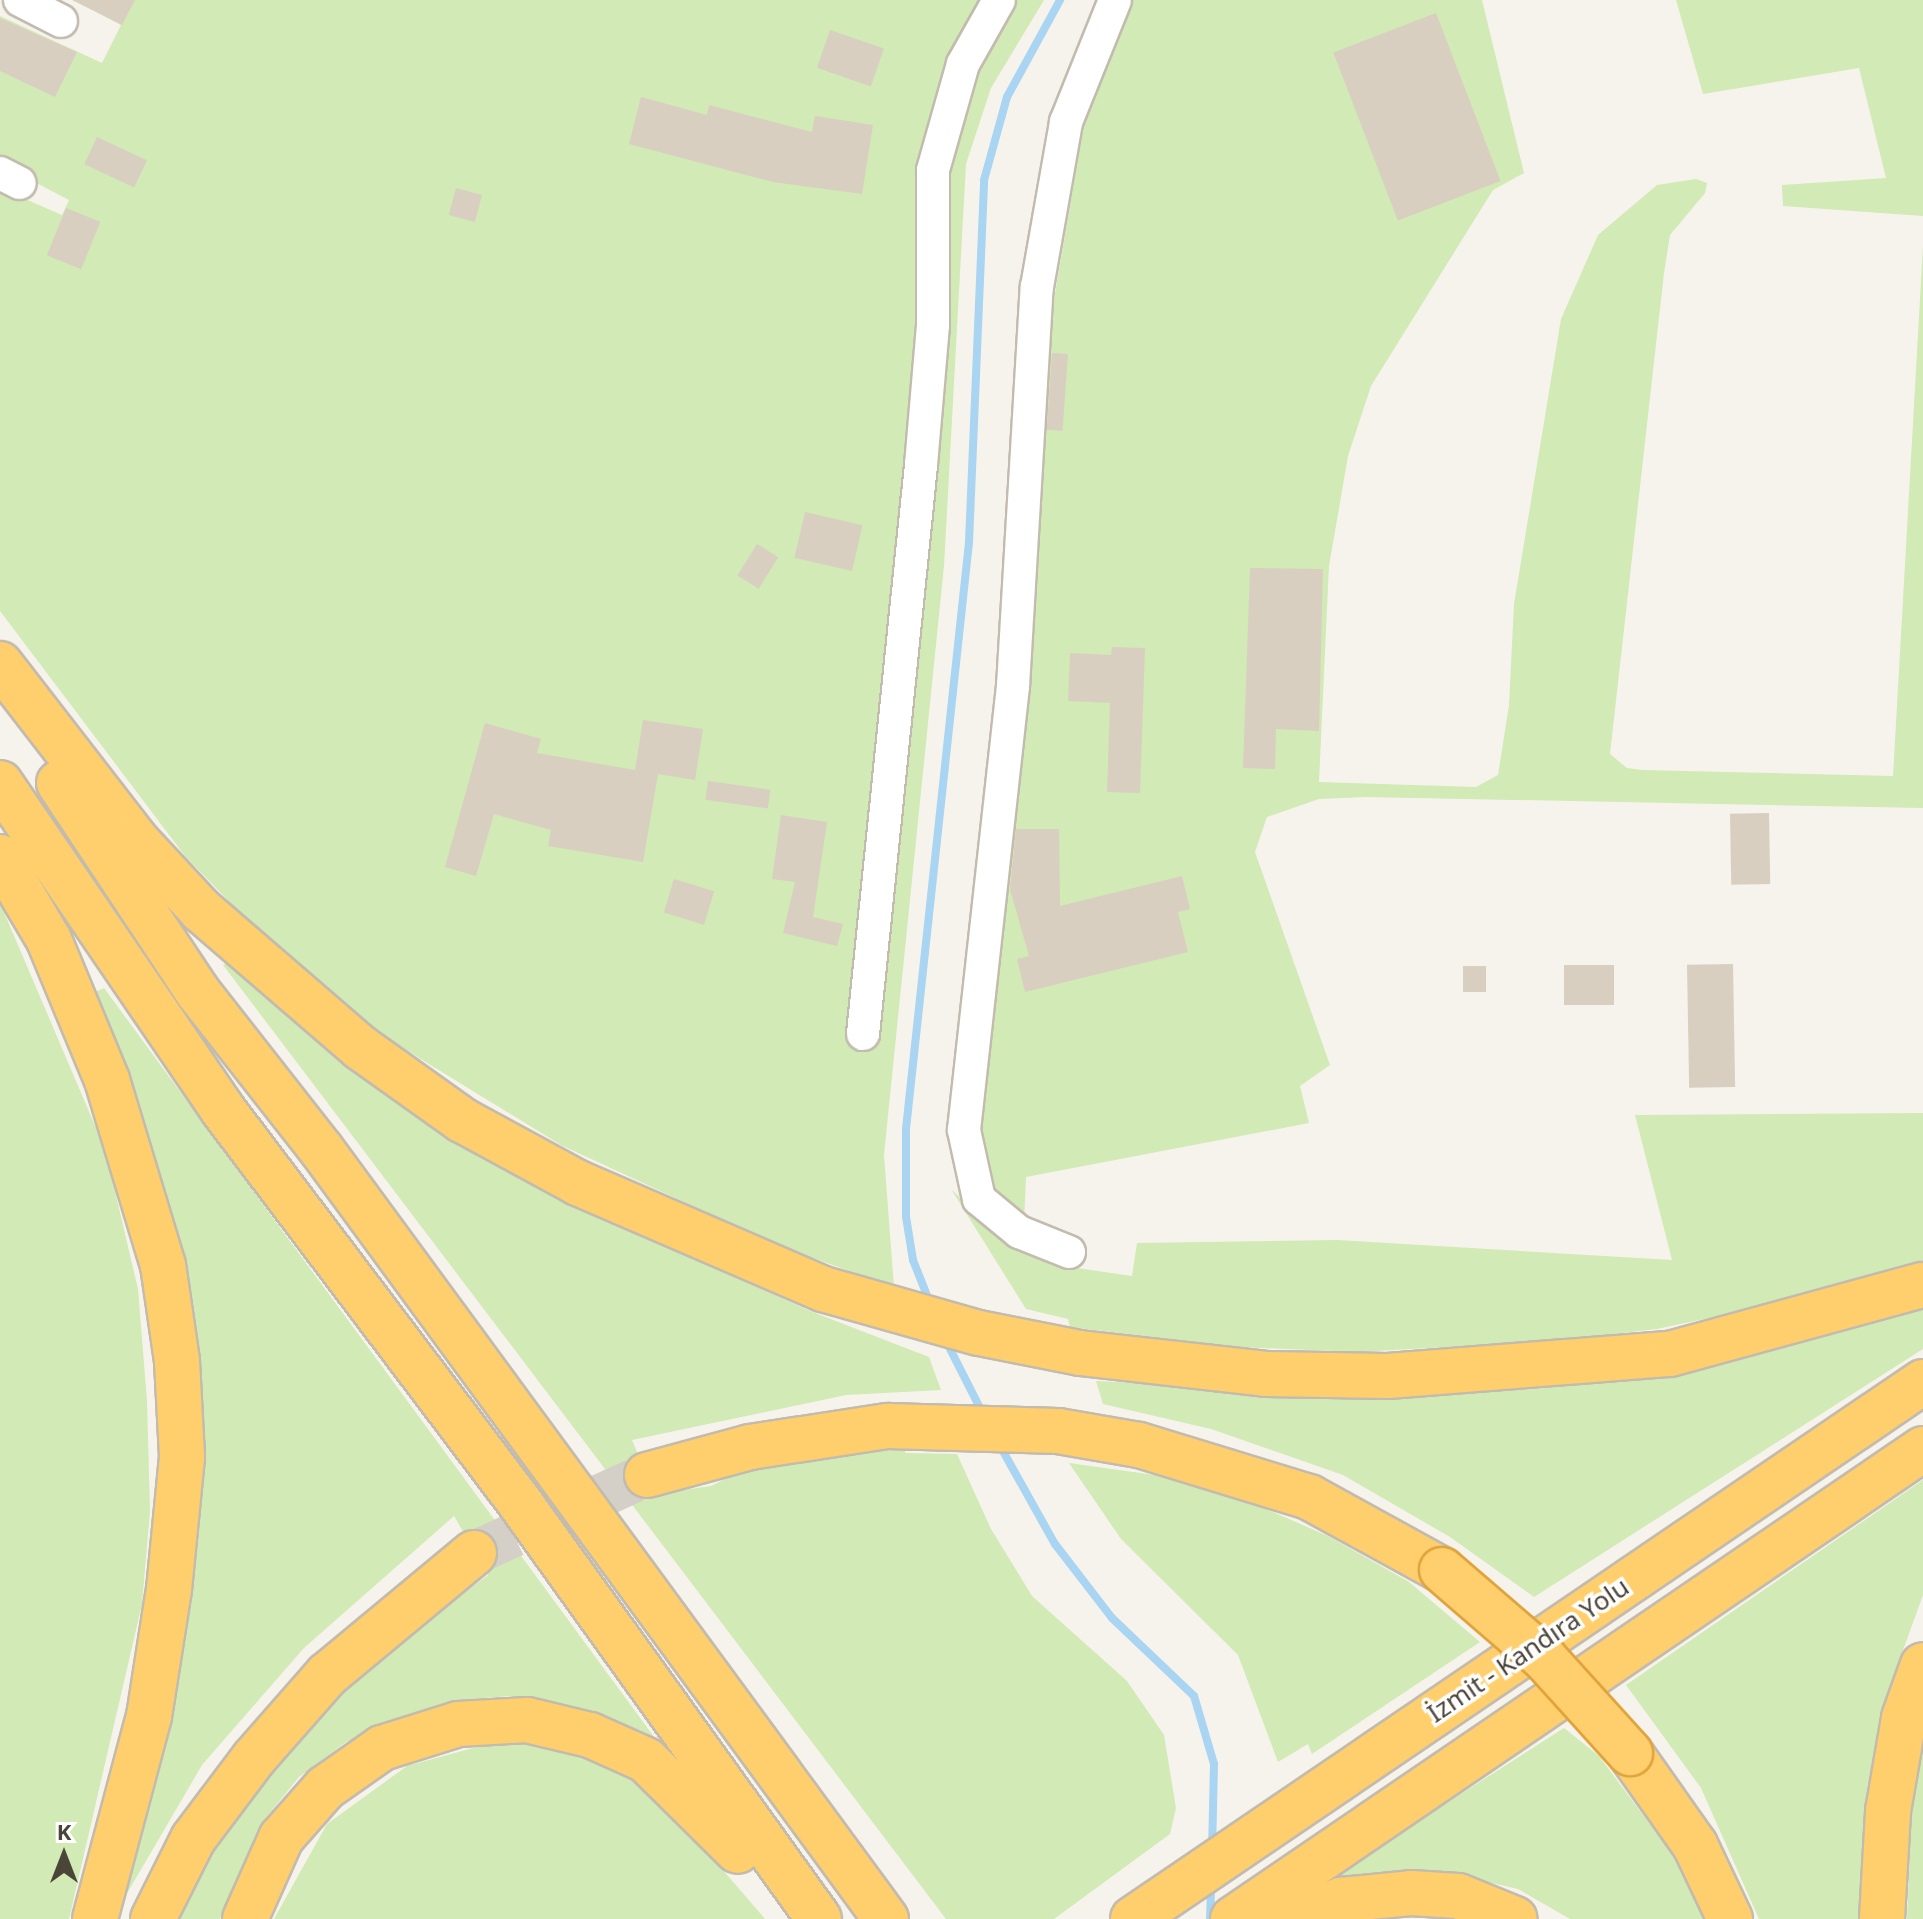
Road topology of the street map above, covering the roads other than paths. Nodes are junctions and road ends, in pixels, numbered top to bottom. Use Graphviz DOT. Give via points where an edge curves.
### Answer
graph roads {
  1 [pos="20,0"];
  2 [pos="999,0"];
  3 [pos="1115,0"];
  4 [pos="61,21"];
  5 [pos="0,664"];
  6 [pos="0,693"];
  7 [pos="0,783"];
  8 [pos="0,857"];
  9 [pos="863,1034"];
  10 [pos="1069,1252"];
  11 [pos="1923,1285"];
  12 [pos="1923,1382"];
  13 [pos="1923,1449"];
  14 [pos="647,1475"];
  15 [pos="474,1553"];
  16 [pos="1923,1665"];
  17 [pos="1292,1899"];
  18 [pos="95,1919"];
  19 [pos="153,1919"];
  20 [pos="245,1919"];
  21 [pos="801,1919"];
  22 [pos="819,1919"];
  23 [pos="886,1919"];
  24 [pos="1134,1919"];
  25 [pos="1233,1919"];
  26 [pos="1515,1919"];
  27 [pos="1730,1919"];
  28 [pos="1882,1919"];
  1 -- 4 [label="street"];
  2 -- 9 [label="street" via="963,64 933,170 933,325"];
  3 -- 10 [label="street" via="1066,122 1037,287 1013,686 964,1130 979,1199 1019,1232"];
  5 -- 11 [label="highway" via="136,840 201,910 361,1048 462,1120 578,1183 823,1289 979,1333 1080,1353 1266,1374 1511,1370 1670,1354"];
  6 -- 23 [label="highway" via="197,991 321,1149"];
  7 -- 22 [label="highway" via="215,1098 523,1507"];
  8 -- 18 [label="highway" via="49,940 107,1080 163,1265 177,1361 182,1457 169,1589 149,1716"];
  12 -- 24 [label="highway, İzmit - Kandıra Yolu"];
  13 -- 17 [label="highway"];
  14 -- 27 [label="highway, bridge" via="750,1447 888,1426 1058,1431 1139,1445 1309,1497 1442,1570 1545,1659 1630,1753 1695,1845"];
  15 -- 19 [label="highway" via="327,1675 254,1758 193,1839"];
  16 -- 28 [label="highway" via="1904,1718 1888,1811"];
  17 -- 25 [label="highway"];
  17 -- 26 [label="highway" via="1458,1896"];
  20 -- 21 [label="highway" via="281,1838 325,1788 382,1748 458,1724 527,1720 590,1735 646,1760 701,1808"];
}
